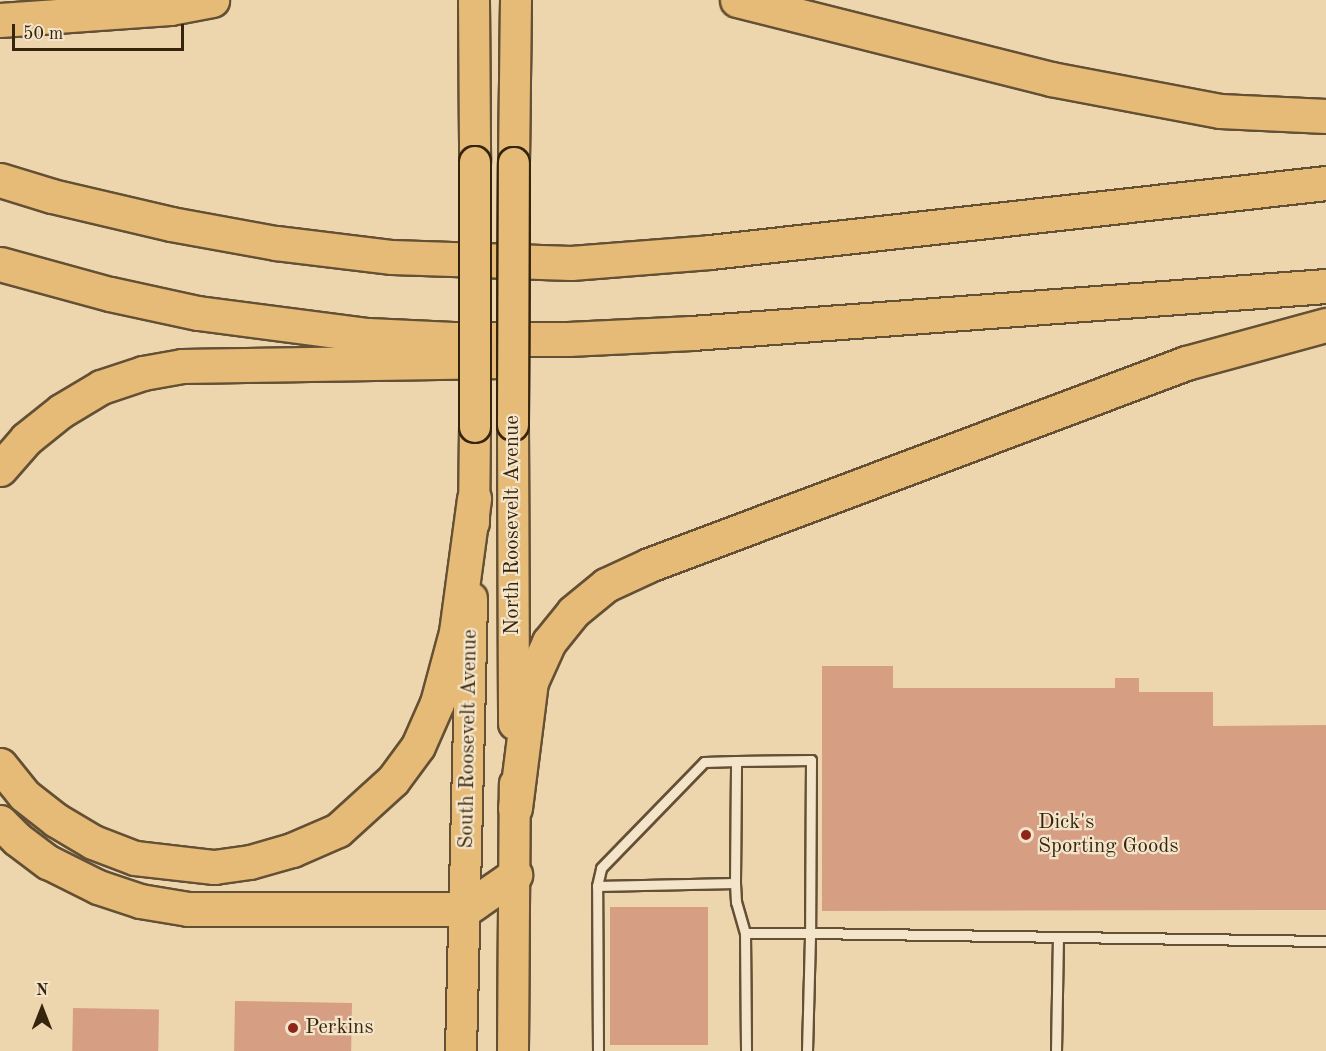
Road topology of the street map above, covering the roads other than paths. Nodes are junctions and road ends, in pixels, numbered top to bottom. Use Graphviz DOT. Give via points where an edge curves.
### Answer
graph roads {
  1 [pos="212,0"];
  2 [pos="474,0"];
  3 [pos="516,0"];
  4 [pos="737,0"];
  5 [pos="0,20"];
  6 [pos="1326,116"];
  7 [pos="0,180"];
  8 [pos="1326,183"];
  9 [pos="0,264"];
  10 [pos="1326,286"];
  11 [pos="799,325"];
  12 [pos="1326,325"];
  13 [pos="0,470"];
  14 [pos="474,498"];
  15 [pos="736,761"];
  16 [pos="0,765"];
  17 [pos="515,808"];
  18 [pos="0,822"];
  19 [pos="515,875"];
  20 [pos="735,883"];
  21 [pos="597,886"];
  22 [pos="466,909"];
  23 [pos="745,933"];
  24 [pos="810,933"];
  25 [pos="1058,937"];
  26 [pos="1326,941"];
  27 [pos="461,1051"];
  28 [pos="513,1051"];
  29 [pos="598,1051"];
  30 [pos="746,1051"];
  31 [pos="807,1051"];
  32 [pos="1056,1051"];
  1 -- 5 [label="highway" via="170,8"];
  2 -- 14 [label="highway, South Roosevelt Avenue, bridge"];
  3 -- 17 [label="highway, North Roosevelt Avenue, bridge"];
  4 -- 6 [label="highway" via="1051,79 1220,111"];
  7 -- 8 [label="highway" via="149,219 276,243 392,257 560,263 710,252"];
  9 -- 11 [label="highway" via="198,313 368,334 568,339"];
  10 -- 11 [label="highway"];
  11 -- 13 [label="highway" via="695,346 601,358 182,366 143,372 101,387 62,411 26,439"];
  12 -- 17 [label="highway" via="1186,363 649,565 606,585 573,612 549,642 531,682"];
  14 -- 16 [label="highway" via="456,632 437,704 418,746 393,780 338,830 292,850 232,865 214,867 135,858 93,842 56,820 24,795"];
  14 -- 22 [label="highway, South Roosevelt Avenue"];
  15 -- 20 [label="lane"];
  15 -- 21 [label="lane" via="704,762 601,868"];
  15 -- 24 [label="lane" via="811,760"];
  17 -- 19 [label="highway, North Roosevelt Avenue"];
  18 -- 22 [label="highway" via="48,862 98,887 140,901 188,909"];
  19 -- 22 [label="highway"];
  19 -- 28 [label="highway, North Roosevelt Avenue"];
  20 -- 21 [label="lane"];
  20 -- 23 [label="lane"];
  21 -- 29 [label="lane"];
  22 -- 27 [label="highway, South Roosevelt Avenue"];
  23 -- 24 [label="lane"];
  23 -- 30 [label="lane"];
  24 -- 25 [label="lane"];
  24 -- 31 [label="lane"];
  25 -- 26 [label="lane"];
  25 -- 32 [label="lane"];
}
